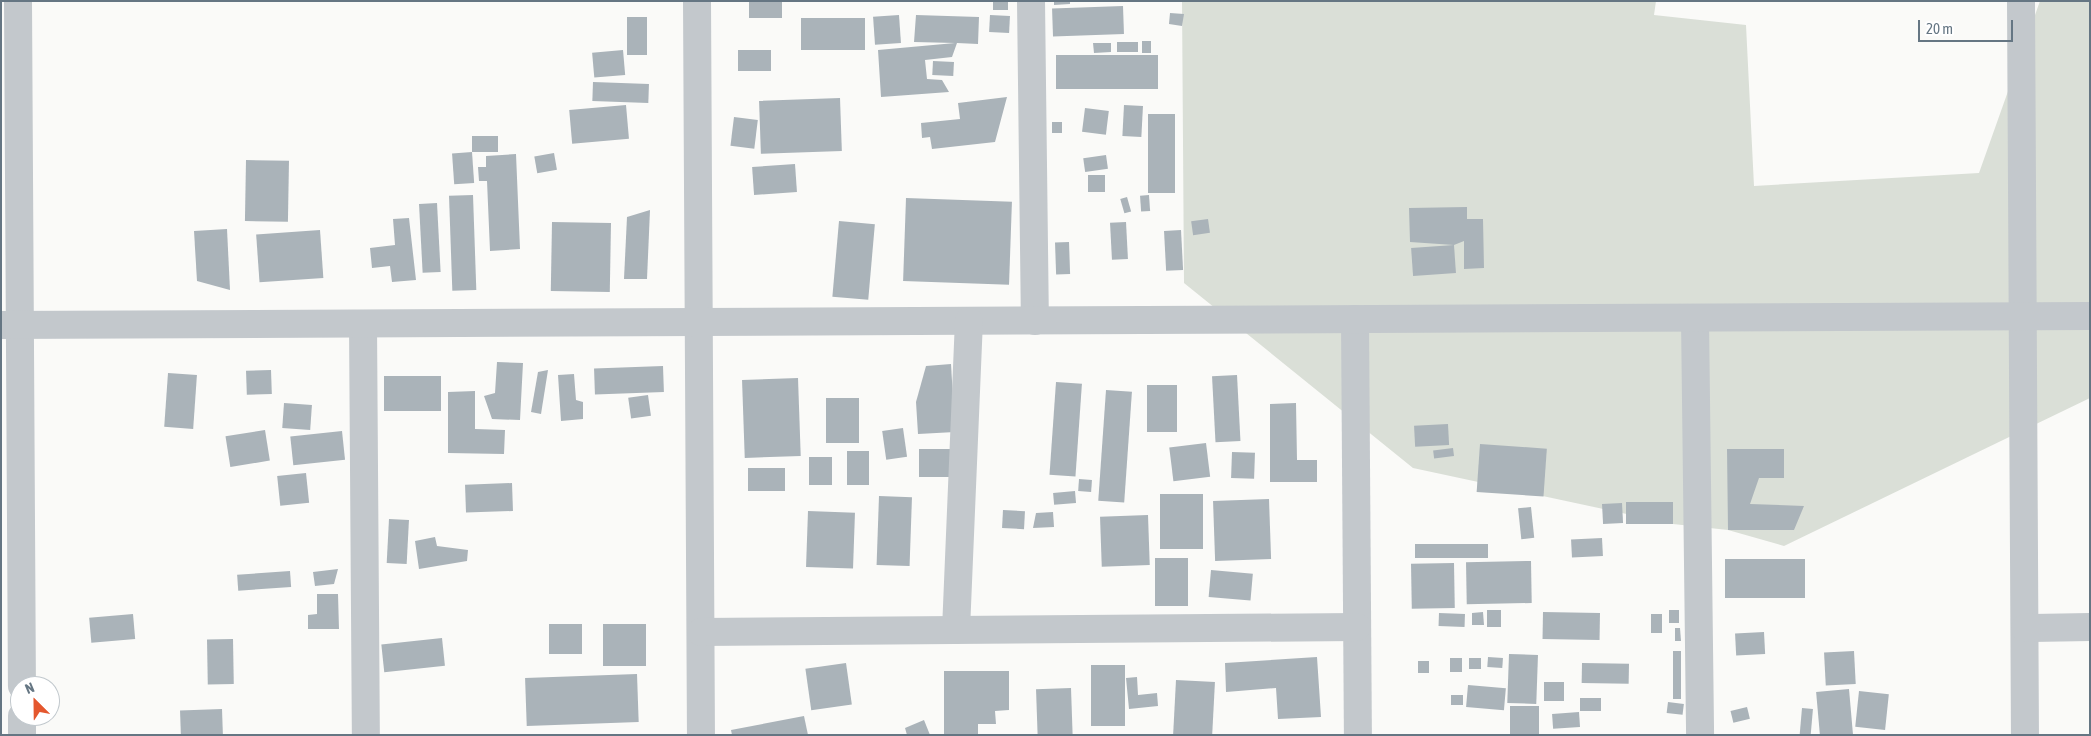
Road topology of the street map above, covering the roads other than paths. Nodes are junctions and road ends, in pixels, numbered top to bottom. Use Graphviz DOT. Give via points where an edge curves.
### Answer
graph roads {
  1 [pos="18,1"];
  2 [pos="697,1"];
  3 [pos="1031,1"];
  4 [pos="2021,1"];
  5 [pos="2023,316"];
  6 [pos="2090,316"];
  7 [pos="1696,318"];
  8 [pos="1355,319"];
  9 [pos="1035,320"];
  10 [pos="969,321"];
  11 [pos="699,322"];
  12 [pos="363,324"];
  13 [pos="11,325"];
  14 [pos="1357,627"];
  15 [pos="2090,627"];
  16 [pos="2025,628"];
  17 [pos="956,630"];
  18 [pos="700,632"];
  19 [pos="12,636"];
  20 [pos="20,676"];
  21 [pos="366,735"];
  22 [pos="701,735"];
  23 [pos="1358,735"];
  24 [pos="1700,735"];
  25 [pos="2025,735"];
  1 -- 13 [label="street"];
  2 -- 11 [label="street"];
  3 -- 9 [label="street"];
  4 -- 5 [label="street"];
  5 -- 6 [label="street"];
  5 -- 7 [label="street"];
  5 -- 16 [label="street"];
  7 -- 8 [label="street"];
  7 -- 24 [label="street"];
  8 -- 9 [label="street"];
  8 -- 14 [label="street"];
  9 -- 10 [label="street"];
  10 -- 11 [label="street"];
  10 -- 17 [label="street"];
  11 -- 12 [label="street"];
  11 -- 18 [label="street"];
  12 -- 13 [label="street"];
  12 -- 21 [label="street"];
  13 -- 19 [label="street"];
  14 -- 17 [label="street"];
  14 -- 23 [label="street"];
  15 -- 16 [label="street"];
  16 -- 25 [label="street"];
  17 -- 18 [label="street"];
  18 -- 22 [label="street"];
  19 -- 20 [label="street"];
}
